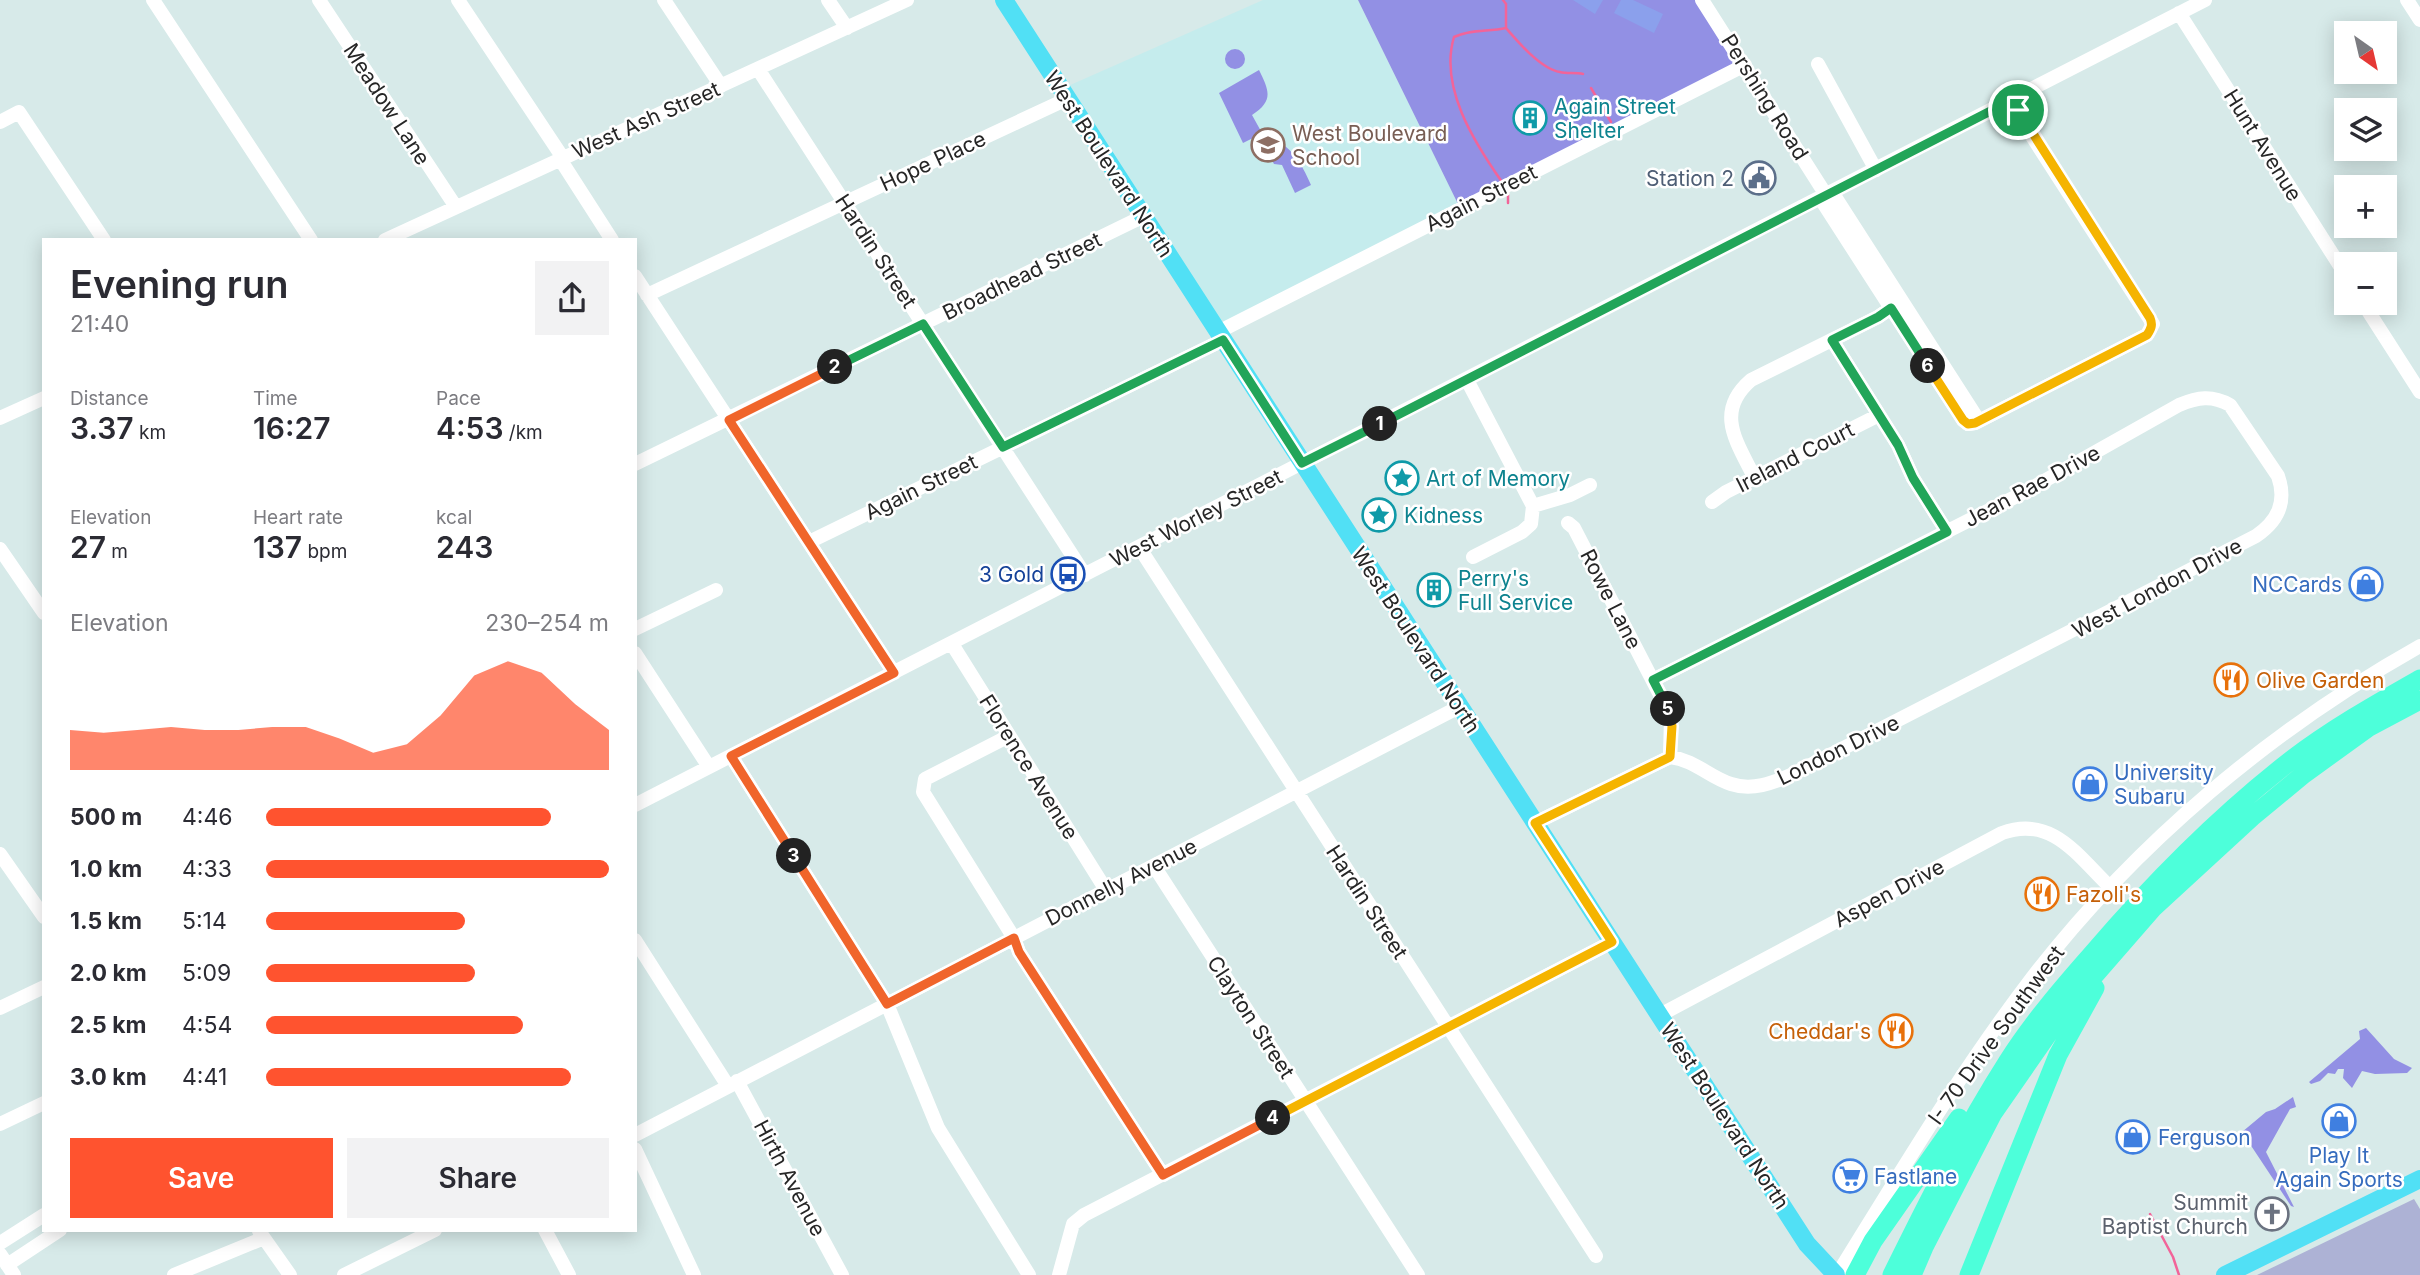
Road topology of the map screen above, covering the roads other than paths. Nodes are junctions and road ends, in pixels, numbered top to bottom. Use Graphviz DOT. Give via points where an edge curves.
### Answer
graph roads {
  1 [pos="153,0"];
  2 [pos="319,0"];
  3 [pos="458,0"];
  4 [pos="664,0"];
  5 [pos="828,0"];
  6 [pos="907,0"];
  7 [pos="1004,0"];
  8 [pos="1702,0"];
  9 [pos="2205,0"];
  10 [pos="2407,0"];
  11 [pos="2179,13"];
  12 [pos="2420,20"];
  13 [pos="847,28"];
  14 [pos="1818,64"];
  15 [pos="1745,65"];
  16 [pos="758,69"];
  17 [pos="721,86"];
  18 [pos="1068,99"];
  19 [pos="2012,100"];
  20 [pos="0,122"];
  21 [pos="561,159"];
  22 [pos="1876,170"];
  23 [pos="1826,195"];
  24 [pos="845,202"];
  25 [pos="456,207"];
  26 [pos="1144,216"];
  27 [pos="103,238"];
  28 [pos="310,238"];
  29 [pos="389,238"];
  30 [pos="611,238"];
  31 [pos="2334,257"];
  32 [pos="637,279"];
  33 [pos="647,295"];
  34 [pos="1891,308"];
  35 [pos="2371,315"];
  36 [pos="923,324"];
  37 [pos="1220,336"];
  38 [pos="1832,340"];
  39 [pos="1467,380"];
  40 [pos="2420,391"];
  41 [pos="42,399"];
  42 [pos="1879,415"];
  43 [pos="0,418"];
  44 [pos="729,420"];
  45 [pos="1974,422"];
  46 [pos="1003,447"];
  47 [pos="637,463"];
  48 [pos="1302,463"];
  49 [pos="1754,477"];
  50 [pos="1590,485"];
  51 [pos="1712,502"];
  52 [pos="1533,506"];
  53 [pos="2280,509"];
  54 [pos="1568,523"];
  55 [pos="1947,532"];
  56 [pos="809,542"];
  57 [pos="1139,547"];
  58 [pos="0,549"];
  59 [pos="1473,557"];
  60 [pos="1084,575"];
  61 [pos="716,590"];
  62 [pos="42,610"];
  63 [pos="637,628"];
  64 [pos="952,643"];
  65 [pos="2420,646"];
  66 [pos="637,656"];
  67 [pos="2024,657"];
  68 [pos="894,673"];
  69 [pos="2420,679"];
  70 [pos="1653,680"];
  71 [pos="2420,700"];
  72 [pos="1459,707"];
  73 [pos="1009,736"];
  74 [pos="731,756"];
  75 [pos="1670,757"];
  76 [pos="709,767"];
  77 [pos="1296,792"];
  78 [pos="637,804"];
  79 [pos="1535,823"];
  80 [pos="0,854"];
  81 [pos="1154,866"];
  82 [pos="2110,887"];
  83 [pos="1106,890"];
  84 [pos="42,914"];
  85 [pos="1014,938"];
  86 [pos="1612,942"];
  87 [pos="637,943"];
  88 [pos="2116,951"];
  89 [pos="42,988"];
  90 [pos="887,1004"];
  91 [pos="0,1008"];
  92 [pos="1660,1016"];
  93 [pos="1448,1027"];
  94 [pos="2009,1059"];
  95 [pos="733,1084"];
  96 [pos="1305,1101"];
  97 [pos="42,1103"];
  98 [pos="0,1124"];
  99 [pos="637,1134"];
  100 [pos="637,1153"];
  101 [pos="1163,1175"];
  102 [pos="2419,1182"];
  103 [pos="42,1217"];
  104 [pos="57,1232"];
  105 [pos="431,1232"];
  106 [pos="546,1232"];
  107 [pos="261,1234"];
  108 [pos="0,1244"];
  109 [pos="1596,1256"];
  110 [pos="7,1265"];
  111 [pos="174,1275"];
  112 [pos="290,1275"];
  113 [pos="344,1275"];
  114 [pos="569,1275"];
  115 [pos="694,1275"];
  116 [pos="842,1275"];
  117 [pos="1029,1275"];
  118 [pos="1059,1275"];
  119 [pos="1418,1275"];
  120 [pos="1836,1275"];
  121 [pos="1855,1275"];
  122 [pos="1892,1275"];
  123 [pos="1912,1275"];
  124 [pos="1969,1275"];
  125 [pos="2225,1275"];
  1 -- 28 [label="street"];
  2 -- 25 [label="street, Meadow Lane"];
  3 -- 21 [label="street"];
  4 -- 17 [label="street"];
  5 -- 13 [label="street"];
  6 -- 13 [label="street, West Ash Street"];
  7 -- 18 [label="main road, West Boulevard North"];
  8 -- 15 [label="street, Pershing Road"];
  9 -- 11 [label="street, West Worley Street"];
  10 -- 12 [label="street"];
  11 -- 19 [label="street, West Worley Street"];
  11 -- 31 [label="street, Hunt Avenue"];
  13 -- 16 [label="street, West Ash Street"];
  14 -- 22 [label="street"];
  15 -- 23 [label="street, Pershing Road"];
  15 -- 37 [label="street, Again Street"];
  16 -- 17 [label="street, West Ash Street"];
  16 -- 24 [label="street, Hardin Street"];
  17 -- 21 [label="street, West Ash Street"];
  18 -- 24 [label="street, Hope Place"];
  18 -- 26 [label="main road, West Boulevard North"];
  19 -- 22 [label="street, West Worley Street"];
  19 -- 45 [label="street" via="2152,324 2147,335"];
  20 -- 27 [label="street" via="19,112"];
  21 -- 25 [label="street, West Ash Street"];
  21 -- 30 [label="street"];
  22 -- 23 [label="street, West Worley Street"];
  23 -- 34 [label="street, Pershing Road"];
  23 -- 39 [label="street, West Worley Street"];
  23 -- 45 [label="street"];
  24 -- 33 [label="street, Hope Place"];
  24 -- 36 [label="street, Hardin Street"];
  25 -- 29 [label="street, West Ash Street"];
  26 -- 36 [label="street, Broadhead Street"];
  26 -- 37 [label="main road, West Boulevard North"];
  32 -- 33 [label="street"];
  33 -- 44 [label="street"];
  34 -- 38 [label="street"];
  34 -- 45 [label="street, Pershing Road" via="1963,420"];
  35 -- 40 [label="street"];
  36 -- 44 [label="street, Broadhead Street"];
  36 -- 46 [label="street, Hardin Street"];
  37 -- 46 [label="street, Again Street"];
  37 -- 48 [label="main road, West Boulevard North"];
  38 -- 42 [label="street"];
  38 -- 49 [label="street" via="1751,380 1736,397 1731,427"];
  39 -- 48 [label="street, West Worley Street"];
  39 -- 52 [label="street"];
  41 -- 43 [label="street"];
  42 -- 49 [label="street, Ireland Court"];
  42 -- 55 [label="street"];
  44 -- 47 [label="street, Broadhead Street"];
  44 -- 56 [label="street"];
  46 -- 56 [label="street, Again Street"];
  46 -- 60 [label="street, Hardin Street"];
  48 -- 57 [label="street, West Worley Street"];
  48 -- 72 [label="main road, West Boulevard North"];
  49 -- 51 [label="street, Ireland Court"];
  50 -- 52 [label="street"];
  52 -- 59 [label="street" via="1531,524 1522,532"];
  53 -- 55 [label="street, Jean Rae Drive" via="2278,476 2243,422 2230,405 2207,397 2179,405"];
  53 -- 67 [label="street, West London Drive" via="2256,536"];
  54 -- 70 [label="street, Rowe Lane"];
  55 -- 70 [label="street, Jean Rae Drive"];
  56 -- 68 [label="street"];
  57 -- 60 [label="street, West Worley Street"];
  57 -- 77 [label="street, Hardin Street"];
  58 -- 62 [label="street"];
  60 -- 64 [label="street, West Worley Street"];
  61 -- 63 [label="street"];
  64 -- 68 [label="street, West Worley Street"];
  64 -- 73 [label="street, Florence Avenue"];
  65 -- 82 [label="street, I- 70 Drive Southwest" via="2321,706 2246,762"];
  66 -- 76 [label="street"];
  67 -- 75 [label="street, London Drive" via="1770,784 1732,784 1694,763"];
  68 -- 74 [label="street, West Worley Street"];
  69 -- 94 [label="highway" via="2291,761 2194,845 2148,890 2053,999"];
  70 -- 75 [label="street, Rowe Lane" via="1671,716"];
  71 -- 88 [label="highway" via="2369,727 2304,774 2153,908"];
  72 -- 77 [label="street, Donnelly Avenue"];
  72 -- 79 [label="main road, West Boulevard North"];
  73 -- 83 [label="street, Florence Avenue"];
  73 -- 85 [label="street" via="925,779 923,792"];
  74 -- 76 [label="street, West Worley Street"];
  74 -- 90 [label="street"];
  75 -- 79 [label="street"];
  76 -- 78 [label="street, West Worley Street"];
  77 -- 81 [label="street, Donnelly Avenue"];
  77 -- 93 [label="street, Hardin Street"];
  79 -- 86 [label="main road, West Boulevard North"];
  80 -- 84 [label="street"];
  81 -- 83 [label="street, Donnelly Avenue"];
  81 -- 96 [label="street, Clayton Street"];
  82 -- 92 [label="street, Aspen Drive" via="2057,836 2017,827"];
  82 -- 120 [label="street, I- 70 Drive Southwest" via="2032,978 1958,1081"];
  83 -- 85 [label="street, Donnelly Avenue"];
  85 -- 90 [label="street, Donnelly Avenue"];
  85 -- 101 [label="street"];
  86 -- 92 [label="main road, West Boulevard North"];
  86 -- 93 [label="street"];
  87 -- 95 [label="street, Hirth Avenue"];
  88 -- 123 [label="highway" via="2066,1009 1993,1113"];
  88 -- 124 [label="highway" via="2058,1055"];
  89 -- 91 [label="street"];
  90 -- 95 [label="street, Donnelly Avenue"];
  90 -- 117 [label="street" via="938,1128"];
  92 -- 120 [label="main road, West Boulevard North" via="1807,1244"];
  93 -- 96 [label="street"];
  93 -- 109 [label="street, Hardin Street"];
  94 -- 121 [label="highway" via="1991,1074 1873,1241"];
  94 -- 122 [label="highway" via="1958,1143"];
  95 -- 99 [label="street, Donnelly Avenue"];
  95 -- 116 [label="street, Hirth Avenue"];
  96 -- 101 [label="street"];
  96 -- 119 [label="street, Clayton Street"];
  97 -- 98 [label="street"];
  100 -- 115 [label="street"];
  101 -- 118 [label="street" via="1073,1224"];
  102 -- 125 [label="main road"];
  103 -- 108 [label="street"];
  104 -- 110 [label="street"];
  105 -- 113 [label="street"];
  106 -- 114 [label="street"];
  107 -- 111 [label="street"];
  107 -- 112 [label="street"];
}
